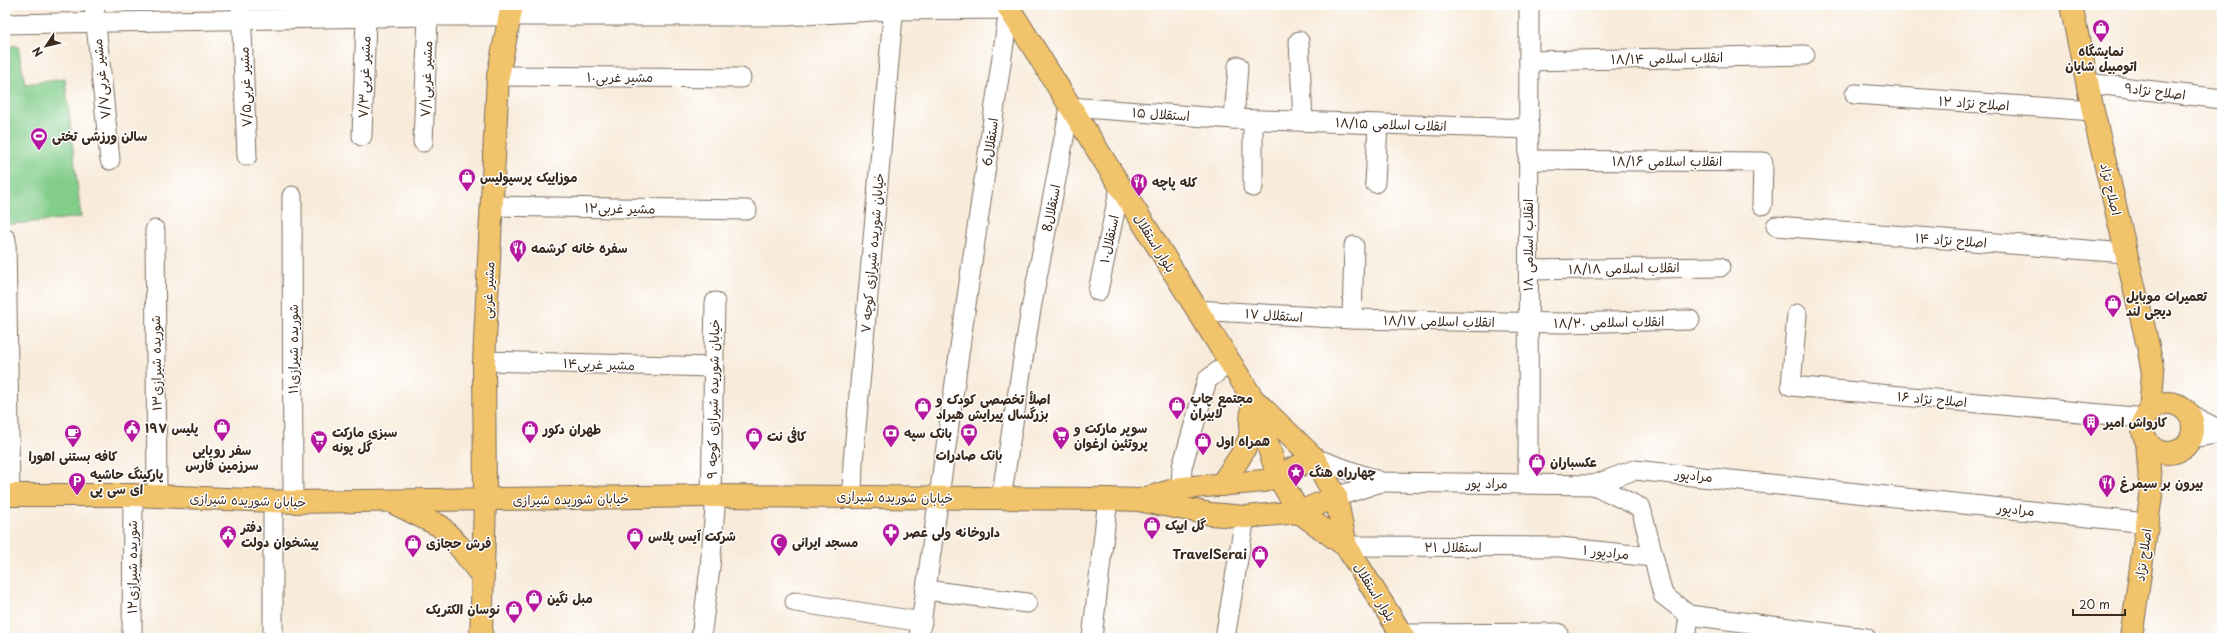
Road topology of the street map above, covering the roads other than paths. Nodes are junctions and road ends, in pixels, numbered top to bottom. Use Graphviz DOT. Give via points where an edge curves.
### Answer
graph roads {
  1 [pos="1529,5"];
  2 [pos="2072,5"];
  3 [pos="893,7"];
  4 [pos="1008,7"];
  5 [pos="511,10"];
  6 [pos="242,11"];
  7 [pos="785,11"];
  8 [pos="94,14"];
  9 [pos="428,16"];
  10 [pos="366,18"];
  11 [pos="5,24"];
  12 [pos="1299,41"];
  13 [pos="1806,55"];
  14 [pos="1529,61"];
  15 [pos="1238,66"];
  16 [pos="498,76"];
  17 [pos="741,78"];
  18 [pos="2087,83"];
  19 [pos="1855,94"];
  20 [pos="2222,99"];
  21 [pos="1070,107"];
  22 [pos="2093,111"];
  23 [pos="1234,119"];
  24 [pos="1253,120"];
  25 [pos="1303,121"];
  26 [pos="1378,124"];
  27 [pos="1528,129"];
  28 [pos="362,136"];
  29 [pos="423,142"];
  30 [pos="247,156"];
  31 [pos="110,160"];
  32 [pos="1528,160"];
  33 [pos="1375,183"];
  34 [pos="1120,187"];
  35 [pos="1253,187"];
  36 [pos="292,196"];
  37 [pos="492,206"];
  38 [pos="1762,206"];
  39 [pos="747,210"];
  40 [pos="1776,226"];
  41 [pos="155,230"];
  42 [pos="6,239"];
  43 [pos="1354,246"];
  44 [pos="2126,253"];
  45 [pos="1720,267"];
  46 [pos="1528,270"];
  47 [pos="1098,291"];
  48 [pos="716,302"];
  49 [pos="1196,310"];
  50 [pos="1797,314"];
  51 [pos="1352,320"];
  52 [pos="1690,320"];
  53 [pos="1527,323"];
  54 [pos="484,361"];
  55 [pos="1230,362"];
  56 [pos="713,367"];
  57 [pos="2153,373"];
  58 [pos="1253,399"];
  59 [pos="2184,410"];
  60 [pos="2147,414"];
  61 [pos="2222,432"];
  62 [pos="2192,438"];
  63 [pos="2147,442"];
  64 [pos="2176,453"];
  65 [pos="1314,458"];
  66 [pos="1278,476"];
  67 [pos="1381,482"];
  68 [pos="1528,484"];
  69 [pos="1221,485"];
  70 [pos="1594,485"];
  71 [pos="1180,488"];
  72 [pos="7,495"];
  73 [pos="132,495"];
  74 [pos="157,496"];
  75 [pos="713,496"];
  76 [pos="852,496"];
  77 [pos="2151,496"];
  78 [pos="1336,497"];
  79 [pos="940,498"];
  80 [pos="1001,499"];
  81 [pos="485,500"];
  82 [pos="1108,500"];
  83 [pos="1138,500"];
  84 [pos="283,502"];
  85 [pos="391,502"];
  86 [pos="1299,512"];
  87 [pos="1245,516"];
  88 [pos="2147,523"];
  89 [pos="1346,546"];
  90 [pos="1560,547"];
  91 [pos="1652,557"];
  92 [pos="482,576"];
  93 [pos="926,590"];
  94 [pos="795,602"];
  95 [pos="1027,603"];
  96 [pos="1689,615"];
  97 [pos="921,630"];
  98 [pos="1558,633"];
  99 [pos="1402,636"];
  100 [pos="1830,636"];
  101 [pos="132,638"];
  102 [pos="273,638"];
  103 [pos="481,638"];
  104 [pos="701,638"];
  105 [pos="1092,638"];
  106 [pos="1224,638"];
  107 [pos="1686,638"];
  108 [pos="1866,638"];
  109 [pos="2131,638"];
  1 -- 14 [label="street, ۱۸ انقلاب اسلامی"];
  2 -- 18 [label="main road, اصلاح نژاد"];
  3 -- 4 [label="street"];
  3 -- 7 [label="street"];
  3 -- 76 [label="street, خیابان شوریده شیرازی کوچه ۷"];
  4 -- 21 [label="main road, بلوار استقلال"];
  4 -- 79 [label="street, استقلال6"];
  5 -- 7 [label="street"];
  5 -- 9 [label="street"];
  5 -- 16 [label="main road, مشیر غربی"];
  6 -- 8 [label="street"];
  6 -- 10 [label="street"];
  6 -- 30 [label="street, ۷/۵مشیر غربی"];
  8 -- 11 [label="street"];
  8 -- 31 [label="street, ۷/۷مشیر غربی"];
  9 -- 10 [label="street"];
  9 -- 29 [label="street, ۷/۱مشیر غربی"];
  10 -- 28 [label="street, ۷/۳مشیر غربی"];
  12 -- 25 [label="street"];
  13 -- 14 [label="street, ۱۸/۱۴ انقلاب اسلامی"];
  14 -- 27 [label="street, ۱۸ انقلاب اسلامی"];
  15 -- 23 [label="street"];
  16 -- 17 [label="street, ۱۰مشیر غربی"];
  16 -- 37 [label="main road, مشیر غربی"];
  18 -- 20 [label="street, اصلاح نژاد۹"];
  18 -- 22 [label="main road, اصلاح نژاد"];
  19 -- 22 [label="street, ۱۲ اصلاح نژاد"];
  21 -- 23 [label="street, ۱۵ استقلال"];
  21 -- 34 [label="main road, بلوار استقلال"];
  21 -- 80 [label="street, استقلال8" via="1031,308"];
  22 -- 44 [label="main road, اصلاح نژاد"];
  23 -- 24 [label="street, ۱۵ استقلال"];
  24 -- 25 [label="street, ۱۸/۱۵ انقلاب اسلامی"];
  24 -- 35 [label="street"];
  25 -- 26 [label="street, ۱۸/۱۵ انقلاب اسلامی"];
  26 -- 27 [label="street, ۱۸/۱۵ انقلاب اسلامی"];
  26 -- 33 [label="street"];
  27 -- 32 [label="street, ۱۸ انقلاب اسلامی"];
  32 -- 38 [label="street, ۱۸/۱۶ انقلاب اسلامی" via="1763,162"];
  32 -- 46 [label="street, ۱۸ انقلاب اسلامی"];
  34 -- 47 [label="street, استقلال۱۰"];
  34 -- 49 [label="main road, بلوار استقلال"];
  36 -- 84 [label="street, شوریده شیرازی۱۱"];
  37 -- 39 [label="street, مشیر غربی۱۲"];
  37 -- 54 [label="main road, مشیر غربی"];
  40 -- 44 [label="street, ۱۴ اصلاح نژاد"];
  41 -- 74 [label="street, شوریده شیرازی۱۳"];
  42 -- 72 [label="street"];
  43 -- 51 [label="street"];
  44 -- 57 [label="main road, اصلاح نژاد"];
  45 -- 46 [label="street, ۱۸/۱۸ انقلاب اسلامی"];
  46 -- 53 [label="street, ۱۸ انقلاب اسلامی"];
  48 -- 56 [label="street, خیابان شوریده شیرازی کوچه ۹"];
  49 -- 51 [label="street, ۱۷ استقلال"];
  49 -- 55 [label="main road, بلوار استقلال"];
  50 -- 60 [label="street, ۱۶ اصلاح نژاد" via="1791,386"];
  51 -- 53 [label="street, ۱۸/۱۷ انقلاب اسلامی"];
  52 -- 53 [label="street, ۱۸/۲۰ انقلاب اسلامی"];
  53 -- 68 [label="street, ۱۸ انقلاب اسلامی"];
  54 -- 56 [label="street, مشیر غربی۱۴"];
  54 -- 81 [label="main road, مشیر غربی"];
  55 -- 58 [label="main road, بلوار استقلال"];
  55 -- 71 [label="street" via="1207,380 1182,467"];
  56 -- 75 [label="street, خیابان شوریده شیرازی کوچه ۹"];
  57 -- 59 [label="main road"];
  57 -- 60 [label="main road"];
  58 -- 65 [label="main road, بلوار استقلال"];
  58 -- 66 [label="main road, بلوار استقلال"];
  58 -- 69 [label="main road" via="1250,438"];
  59 -- 60 [label="main road" via="2163,403"];
  59 -- 61 [label="street"];
  59 -- 62 [label="main road" via="2193,423"];
  60 -- 63 [label="main road" via="2144,434"];
  61 -- 62 [label="street"];
  62 -- 64 [label="main road" via="2188,445"];
  63 -- 64 [label="main road" via="2160,452"];
  63 -- 77 [label="main road"];
  64 -- 77 [label="main road"];
  65 -- 66 [label="main road, خیابان شوریده شیرازی"];
  65 -- 67 [label="street, مراد پور"];
  65 -- 78 [label="main road, بلوار استقلال"];
  66 -- 69 [label="main road, خیابان شوریده شیرازی" via="1264,481"];
  66 -- 86 [label="main road, بلوار استقلال"];
  67 -- 68 [label="street, مراد پور"];
  67 -- 78 [label="street, مراد پور"];
  68 -- 70 [label="street, مراد پور"];
  69 -- 71 [label="main road, خیابان شوریده شیرازی"];
  70 -- 88 [label="street, مرادپور" via="1634,470"];
  70 -- 91 [label="street" via="1640,508"];
  71 -- 83 [label="main road, خیابان شوریده شیرازی"];
  72 -- 73 [label="main road, خیابان شوریده شیرازی"];
  73 -- 74 [label="main road, خیابان شوریده شیرازی"];
  73 -- 101 [label="street, شوریده شیرازی۱۲"];
  74 -- 84 [label="main road, خیابان شوریده شیرازی"];
  75 -- 76 [label="main road, خیابان شوریده شیرازی"];
  75 -- 81 [label="main road, خیابان شوریده شیرازی"];
  75 -- 104 [label="street, خیابان شوریده شیرازی کوچه ۹" via="710,568"];
  76 -- 79 [label="main road, خیابان شوریده شیرازی"];
  77 -- 88 [label="main road, اصلاح نژاد"];
  78 -- 86 [label="main road, خیابان شوریده شیرازی"];
  78 -- 89 [label="main road, بلوار استقلال"];
  79 -- 80 [label="main road, خیابان شوریده شیرازی"];
  79 -- 93 [label="street, استقلال6"];
  80 -- 82 [label="main road, خیابان شوریده شیرازی"];
  81 -- 85 [label="main road, خیابان شوریده شیرازی"];
  81 -- 92 [label="main road, مشیر غربی"];
  82 -- 83 [label="main road, خیابان شوریده شیرازی"];
  82 -- 105 [label="street"];
  83 -- 87 [label="main road, خیابان شوریده شیرازی" via="1211,514"];
  84 -- 85 [label="main road, خیابان شوریده شیرازی"];
  84 -- 102 [label="street, شوریده شیرازی۱۱"];
  85 -- 92 [label="main road" via="440,526"];
  86 -- 87 [label="main road, خیابان شوریده شیرازی"];
  86 -- 89 [label="main road, بلوار استقلال"];
  87 -- 106 [label="street"];
  88 -- 109 [label="main road, اصلاح نژاد"];
  89 -- 90 [label="street, ۲۱ استقلال"];
  89 -- 99 [label="main road, بلوار استقلال"];
  90 -- 91 [label="street, ۱ مرادپور"];
  91 -- 96 [label="street" via="1663,595"];
  92 -- 103 [label="main road, مشیر غربی"];
  93 -- 95 [label="street"];
  93 -- 97 [label="street, استقلال6"];
  94 -- 97 [label="street"];
  96 -- 100 [label="street"];
  96 -- 107 [label="street"];
  98 -- 99 [label="street"];
  100 -- 108 [label="street"];
}
